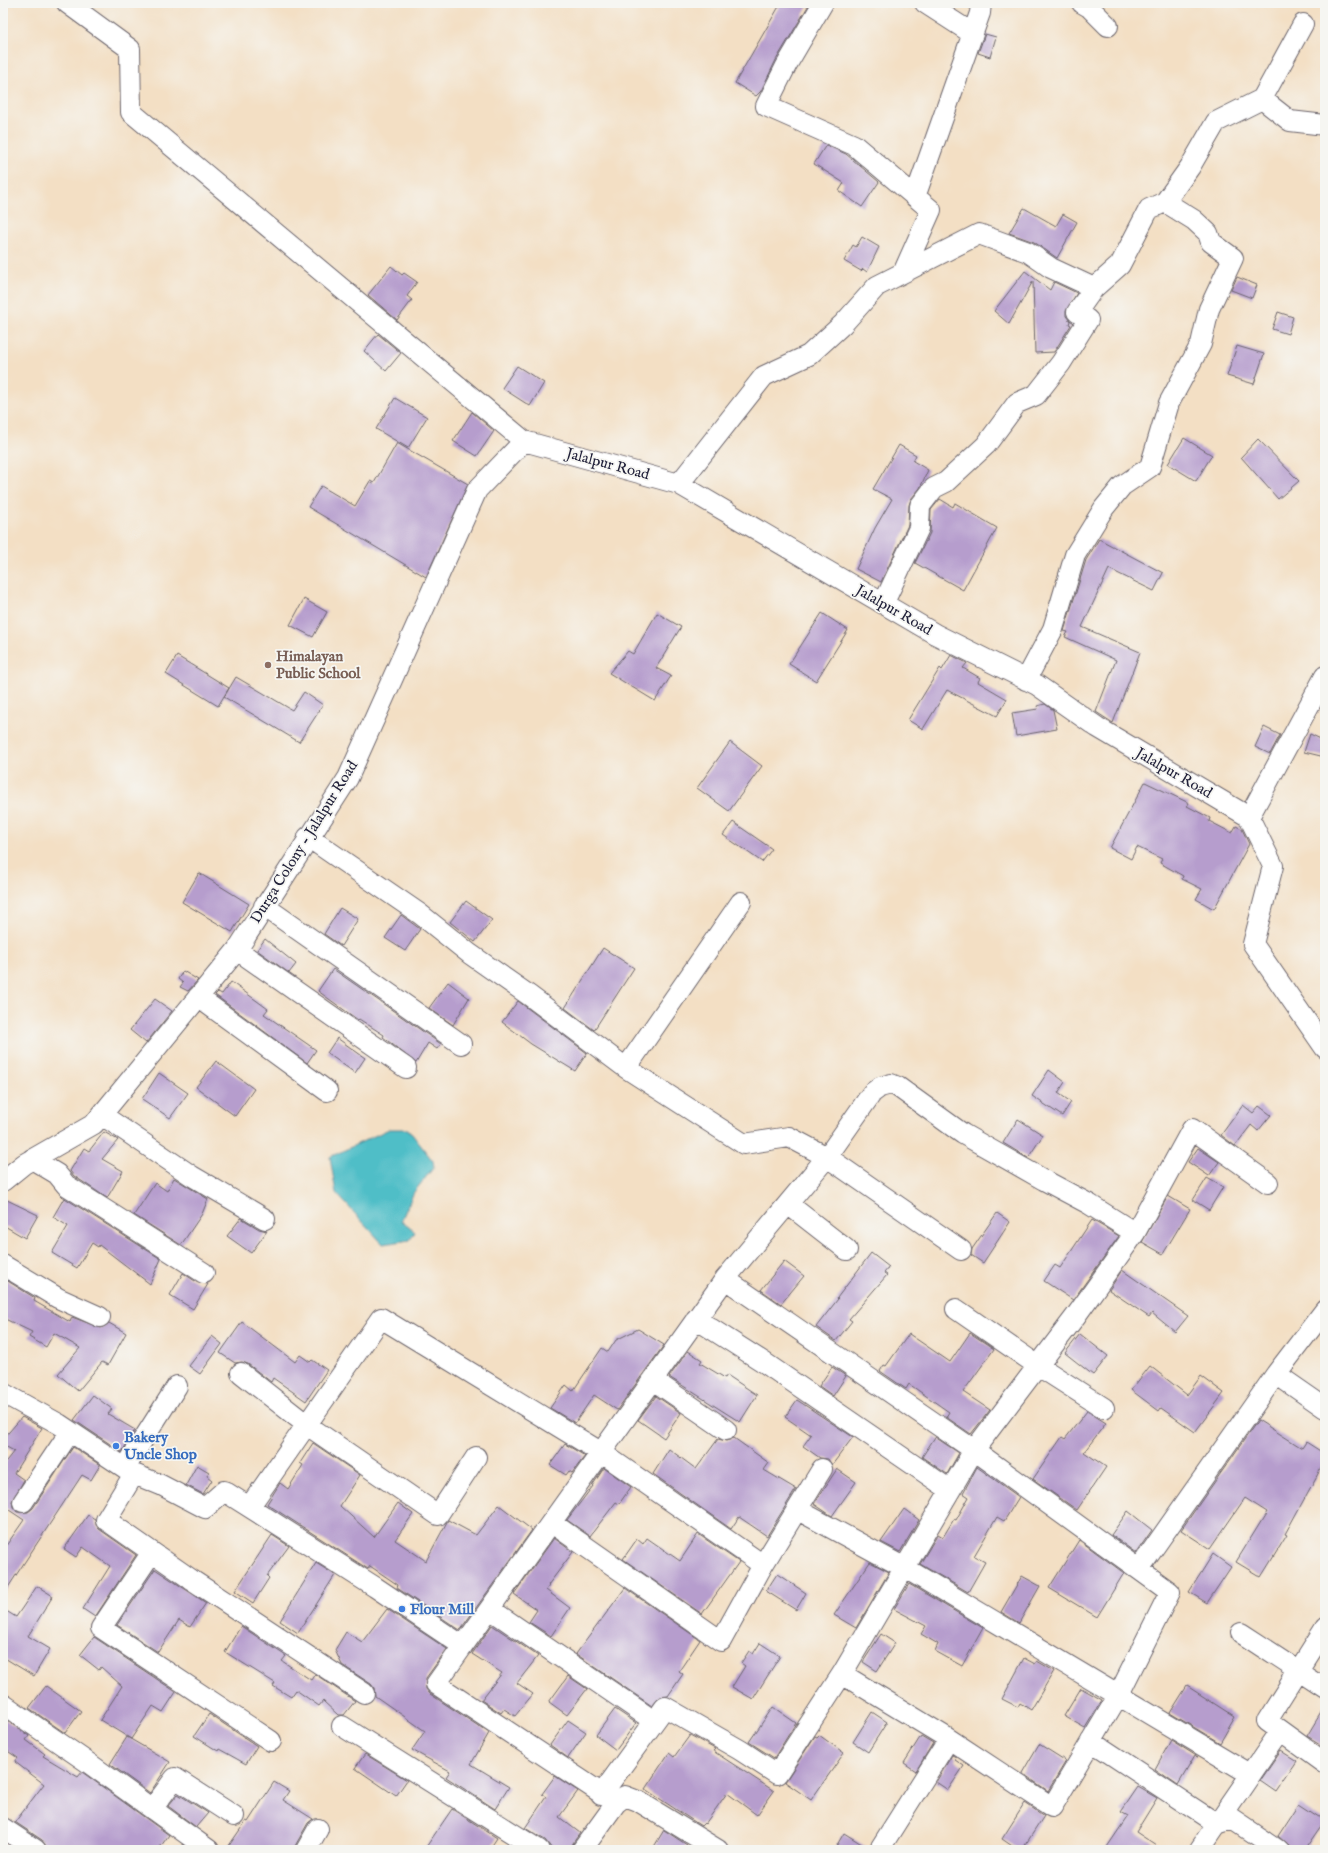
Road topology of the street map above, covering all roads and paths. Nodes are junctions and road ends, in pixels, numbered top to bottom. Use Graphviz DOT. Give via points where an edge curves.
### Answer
graph roads {
  1 [pos="67,3"];
  2 [pos="823,3"];
  3 [pos="924,3"];
  4 [pos="981,3"];
  5 [pos="1082,3"];
  6 [pos="1303,24"];
  7 [pos="1108,26"];
  8 [pos="973,34"];
  9 [pos="1262,99"];
  10 [pos="1325,125"];
  11 [pos="915,197"];
  12 [pos="1165,202"];
  13 [pos="903,273"];
  14 [pos="1094,288"];
  15 [pos="524,441"];
  16 [pos="678,484"];
  17 [pos="886,596"];
  18 [pos="1325,676"];
  19 [pos="1026,680"];
  20 [pos="1249,817"];
  21 [pos="308,837"];
  22 [pos="741,902"];
  23 [pos="264,906"];
  24 [pos="237,950"];
  25 [pos="198,997"];
  26 [pos="461,1044"];
  27 [pos="1325,1048"];
  28 [pos="406,1068"];
  29 [pos="626,1068"];
  30 [pos="327,1091"];
  31 [pos="102,1115"];
  32 [pos="827,1157"];
  33 [pos="32,1160"];
  34 [pos="3,1181"];
  35 [pos="1268,1183"];
  36 [pos="788,1204"];
  37 [pos="265,1219"];
  38 [pos="1135,1232"];
  39 [pos="847,1250"];
  40 [pos="961,1250"];
  41 [pos="3,1265"];
  42 [pos="204,1273"];
  43 [pos="725,1279"];
  44 [pos="956,1309"];
  45 [pos="1325,1310"];
  46 [pos="100,1317"];
  47 [pos="696,1319"];
  48 [pos="1037,1365"];
  49 [pos="241,1373"];
  50 [pos="1276,1374"];
  51 [pos="653,1380"];
  52 [pos="177,1386"];
  53 [pos="3,1393"];
  54 [pos="1104,1408"];
  55 [pos="1325,1408"];
  56 [pos="307,1424"];
  57 [pos="726,1430"];
  58 [pos="70,1432"];
  59 [pos="974,1450"];
  60 [pos="602,1453"];
  61 [pos="476,1457"];
  62 [pos="822,1469"];
  63 [pos="130,1471"];
  64 [pos="950,1490"];
  65 [pos="23,1502"];
  66 [pos="250,1506"];
  67 [pos="798,1510"];
  68 [pos="552,1523"];
  69 [pos="152,1552"];
  70 [pos="763,1565"];
  71 [pos="905,1568"];
  72 [pos="1139,1569"];
  73 [pos="490,1609"];
  74 [pos="1325,1629"];
  75 [pos="1240,1633"];
  76 [pos="463,1646"];
  77 [pos="1299,1671"];
  78 [pos="842,1674"];
  79 [pos="1325,1688"];
  80 [pos="364,1693"];
  81 [pos="1118,1696"];
  82 [pos="3,1704"];
  83 [pos="654,1721"];
  84 [pos="342,1726"];
  85 [pos="1280,1732"];
  86 [pos="949,1739"];
  87 [pos="271,1741"];
  88 [pos="1091,1741"];
  89 [pos="1325,1763"];
  90 [pos="1250,1774"];
  91 [pos="609,1799"];
  92 [pos="152,1809"];
  93 [pos="234,1816"];
  94 [pos="1217,1824"];
  95 [pos="3,1828"];
  96 [pos="318,1829"];
  97 [pos="36,1850"];
  98 [pos="208,1850"];
  99 [pos="306,1850"];
  100 [pos="539,1850"];
  101 [pos="582,1850"];
  102 [pos="718,1850"];
  103 [pos="879,1850"];
  104 [pos="1199,1850"];
  105 [pos="1278,1850"];
  1 -- 15 [label="street" via="130,49 131,112"];
  2 -- 11 [label="street" via="766,106 854,145"];
  3 -- 8 [label="street"];
  4 -- 8 [label="street"];
  5 -- 7 [label="street"];
  6 -- 9 [label="street"];
  8 -- 11 [label="street"];
  9 -- 10 [label="street" via="1290,121"];
  9 -- 12 [label="street" via="1216,122 1190,167"];
  11 -- 13 [label="street" via="931,210"];
  12 -- 14 [label="street" via="1149,209 1120,265"];
  12 -- 19 [label="street" via="1194,220 1208,232 1211,242 1233,258 1209,309 1200,344 1169,404 1150,467 1122,486 1104,508 1075,555 1053,630"];
  13 -- 14 [label="street" via="979,234 1028,252 1050,268"];
  13 -- 16 [label="street" via="877,286 843,324 809,355 764,376"];
  14 -- 17 [label="street" via="1078,312 1088,320 1036,395 1017,403 986,446 946,482 934,488 920,506 918,528"];
  15 -- 16 [label="street, Jalalpur Road"];
  15 -- 21 [label="street, Durga Colony - Jalalpur Road" via="477,490 348,778"];
  16 -- 19 [label="street, Jalalpur Road" via="935,634"];
  18 -- 20 [label="street"];
  19 -- 20 [label="street, Jalalpur Road" via="1097,727"];
  20 -- 27 [label="street" via="1273,866 1253,944"];
  21 -- 23 [label="street, Durga Colony - Jalalpur Road"];
  21 -- 29 [label="street" via="420,914 470,954"];
  22 -- 29 [label="street"];
  23 -- 24 [label="street, Durga Colony - Jalalpur Road"];
  23 -- 26 [label="street"];
  24 -- 25 [label="street, Durga Colony - Jalalpur Road"];
  24 -- 28 [label="street"];
  25 -- 30 [label="street"];
  25 -- 31 [label="street, Durga Colony - Jalalpur Road"];
  29 -- 32 [label="street" via="744,1144 789,1137"];
  31 -- 33 [label="street, Durga Colony - Jalalpur Road" via="94,1124"];
  31 -- 37 [label="street" via="192,1176"];
  32 -- 36 [label="street"];
  32 -- 38 [label="street" via="872,1093 890,1084 898,1087 963,1134"];
  32 -- 40 [label="street"];
  33 -- 34 [label="street, Durga Colony - Jalalpur Road"];
  33 -- 42 [label="street" via="57,1174 66,1185"];
  35 -- 38 [label="street" via="1192,1129"];
  36 -- 39 [label="street"];
  36 -- 43 [label="street"];
  38 -- 48 [label="street" via="1075,1317"];
  41 -- 46 [label="street" via="58,1298"];
  43 -- 47 [label="street"];
  43 -- 59 [label="street"];
  44 -- 48 [label="street"];
  45 -- 50 [label="street"];
  47 -- 51 [label="street"];
  47 -- 64 [label="street" via="765,1363"];
  48 -- 54 [label="street"];
  48 -- 59 [label="street"];
  49 -- 56 [label="street"];
  50 -- 55 [label="street"];
  50 -- 72 [label="street"];
  51 -- 57 [label="street"];
  51 -- 60 [label="street"];
  52 -- 63 [label="street"];
  53 -- 58 [label="street"];
  56 -- 60 [label="street" via="381,1318"];
  56 -- 61 [label="street" via="438,1514"];
  56 -- 66 [label="street"];
  58 -- 63 [label="street"];
  58 -- 65 [label="street"];
  59 -- 64 [label="street"];
  59 -- 72 [label="street"];
  60 -- 68 [label="street"];
  60 -- 70 [label="street"];
  62 -- 67 [label="street"];
  63 -- 66 [label="street" via="205,1508 224,1491"];
  63 -- 69 [label="street" via="106,1520"];
  64 -- 71 [label="street"];
  66 -- 76 [label="street"];
  67 -- 70 [label="street"];
  67 -- 71 [label="street"];
  68 -- 70 [label="street" via="721,1641"];
  68 -- 73 [label="street"];
  69 -- 80 [label="street"];
  69 -- 87 [label="street" via="101,1628"];
  71 -- 78 [label="street"];
  71 -- 81 [label="street"];
  72 -- 81 [label="street" via="1170,1592"];
  73 -- 76 [label="street"];
  73 -- 83 [label="street"];
  74 -- 77 [label="street"];
  75 -- 77 [label="street"];
  76 -- 91 [label="street" via="436,1684"];
  77 -- 79 [label="street"];
  77 -- 85 [label="street" via="1267,1721"];
  78 -- 83 [label="street" via="777,1774 665,1707"];
  78 -- 86 [label="street"];
  81 -- 88 [label="street"];
  81 -- 90 [label="street"];
  82 -- 92 [label="street"];
  83 -- 91 [label="street"];
  84 -- 100 [label="street"];
  85 -- 89 [label="street"];
  85 -- 90 [label="street"];
  86 -- 88 [label="street" via="1052,1807"];
  86 -- 103 [label="street"];
  88 -- 94 [label="street"];
  90 -- 94 [label="street"];
  91 -- 101 [label="street"];
  91 -- 102 [label="street" via="625,1796 638,1801"];
  92 -- 93 [label="street" via="175,1778"];
  92 -- 98 [label="street"];
  94 -- 104 [label="street"];
  94 -- 105 [label="street" via="1232,1819"];
  95 -- 97 [label="street"];
  96 -- 99 [label="street"];
}
